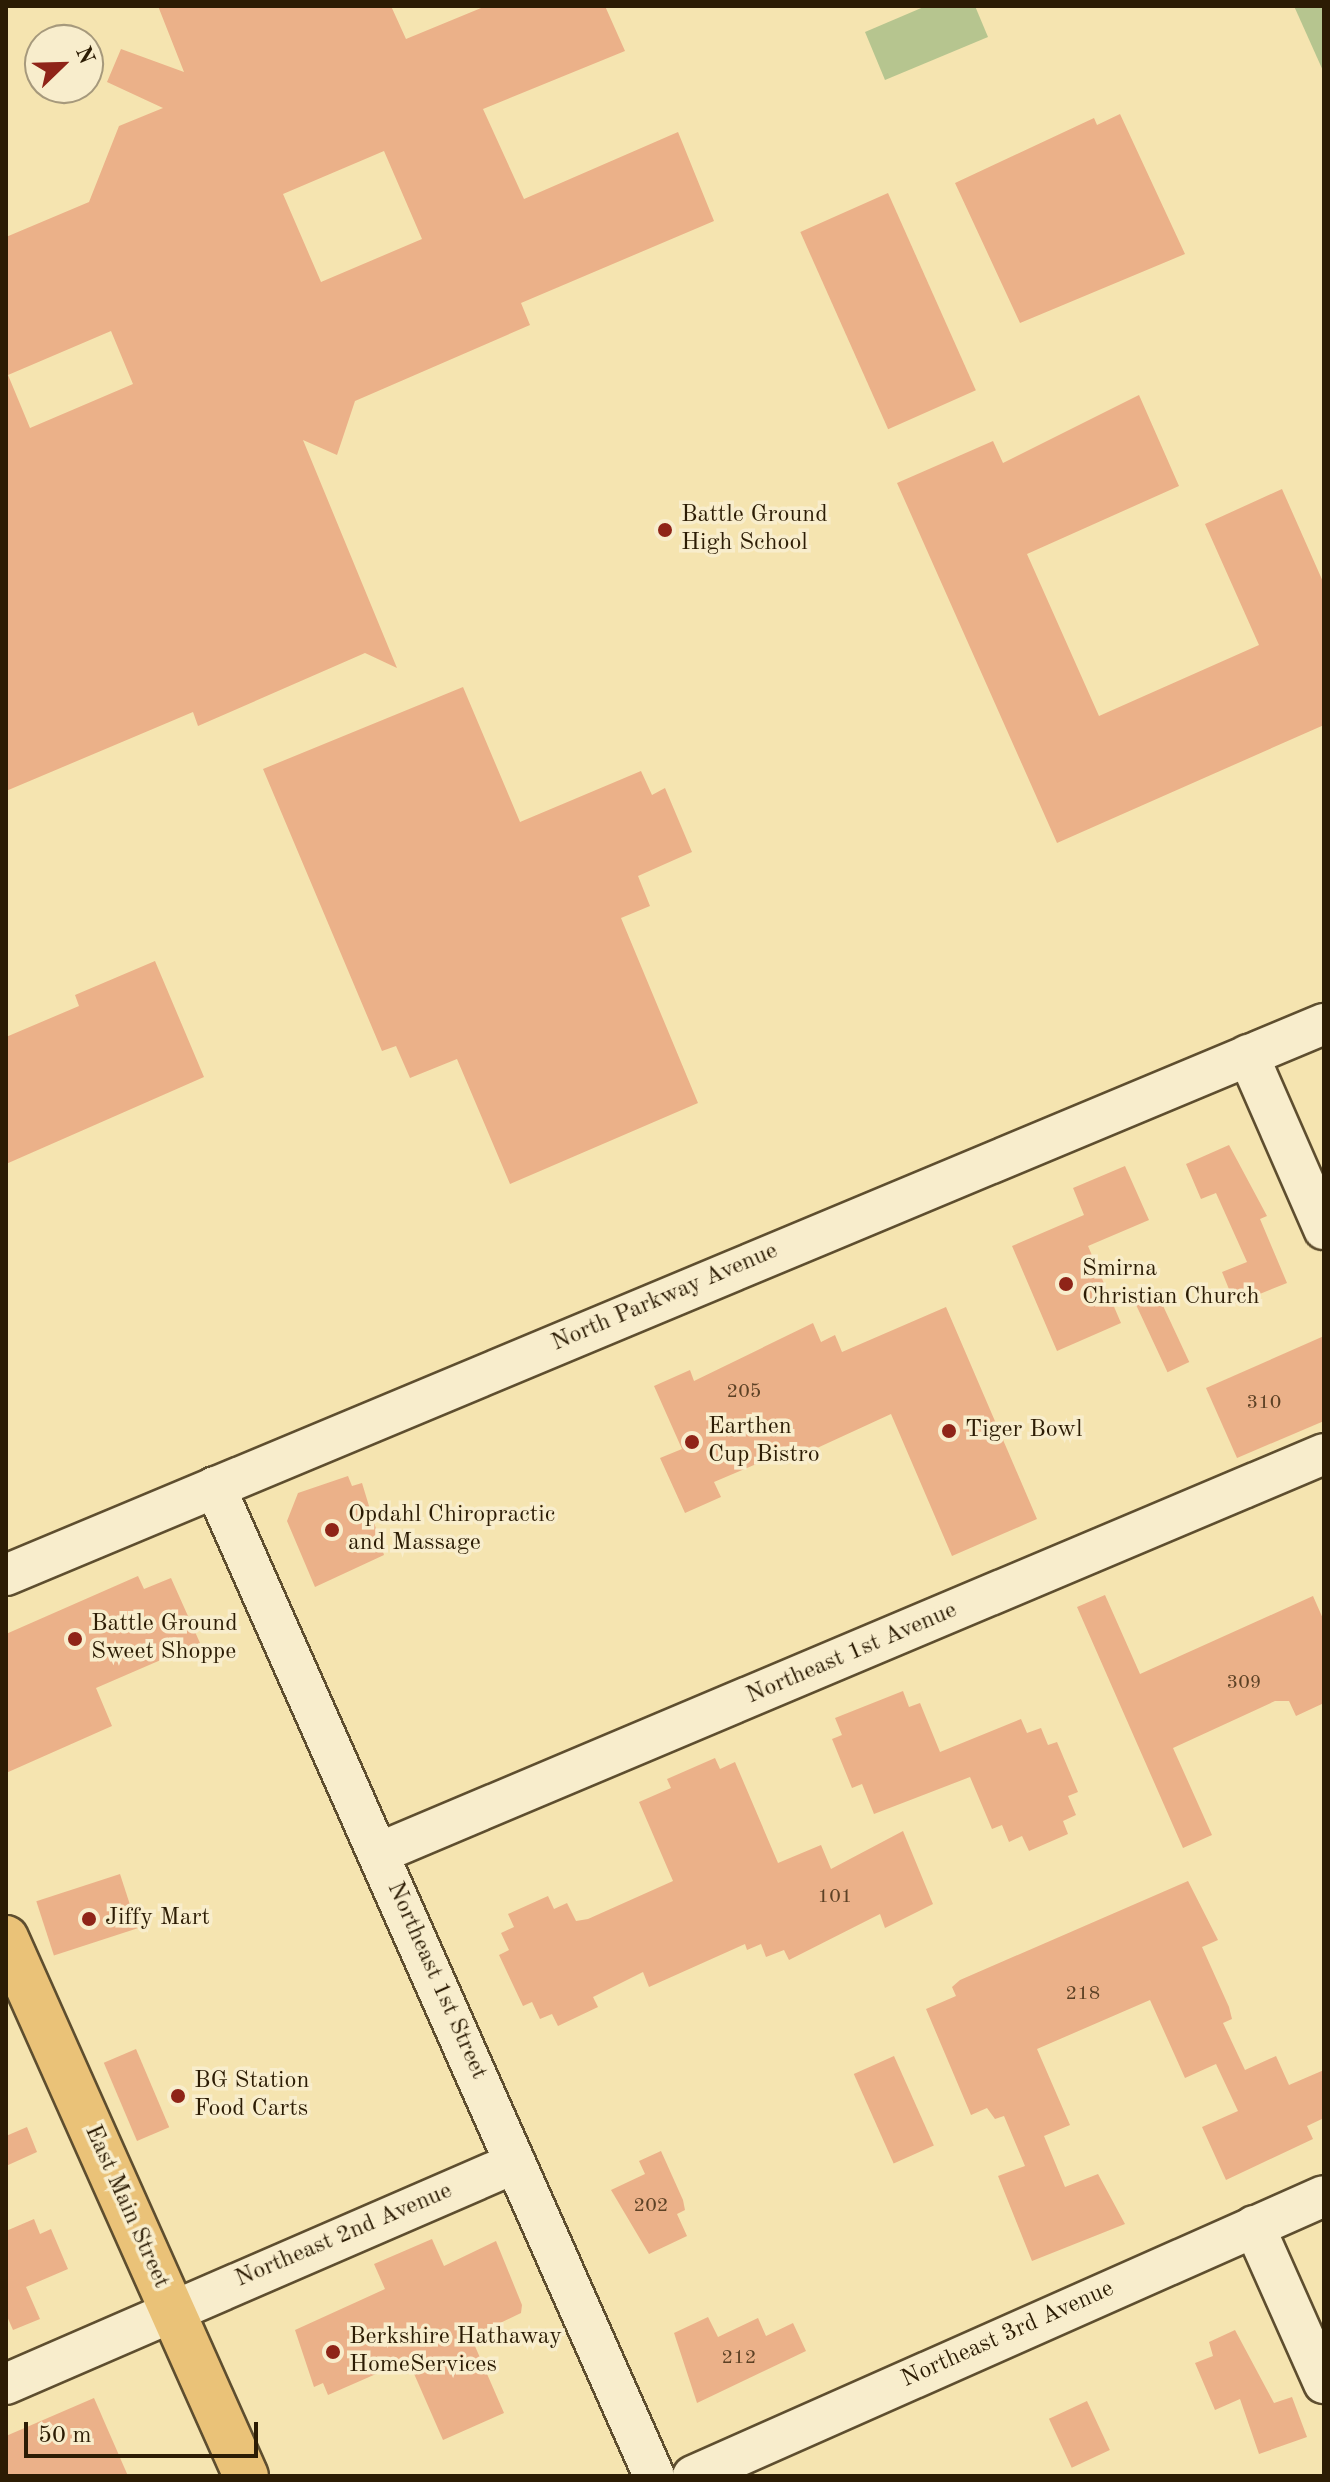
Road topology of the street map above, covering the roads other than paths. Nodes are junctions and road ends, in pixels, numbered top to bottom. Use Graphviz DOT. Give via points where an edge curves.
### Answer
graph roads {
  1 [pos="1324,1024"];
  2 [pos="1248,1055"];
  3 [pos="1324,1229"];
  4 [pos="1324,1454"];
  5 [pos="215,1487"];
  6 [pos="6,1575"];
  7 [pos="379,1853"];
  8 [pos="11,1961"];
  9 [pos="515,2163"];
  10 [pos="1324,2196"];
  11 [pos="1254,2226"];
  12 [pos="173,2312"];
  13 [pos="1324,2383"];
  14 [pos="6,2384"];
  15 [pos="246,2476"];
  16 [pos="654,2476"];
  17 [pos="693,2476"];
  1 -- 2 [label="street, North Parkway Avenue"];
  2 -- 3 [label="street"];
  2 -- 5 [label="street, North Parkway Avenue"];
  4 -- 7 [label="street, Northeast 1st Avenue"];
  5 -- 6 [label="street, North Parkway Avenue"];
  5 -- 7 [label="street, Northeast 1st Street"];
  7 -- 9 [label="street, Northeast 1st Street"];
  8 -- 12 [label="main road, East Main Street"];
  9 -- 12 [label="street, Northeast 2nd Avenue"];
  9 -- 16 [label="street, Northeast 1st Street"];
  10 -- 11 [label="street, Northeast 3rd Avenue"];
  11 -- 13 [label="street"];
  11 -- 17 [label="street, Northeast 3rd Avenue"];
  12 -- 14 [label="street, Northeast 2nd Avenue"];
  12 -- 15 [label="main road, East Main Street"];
}
